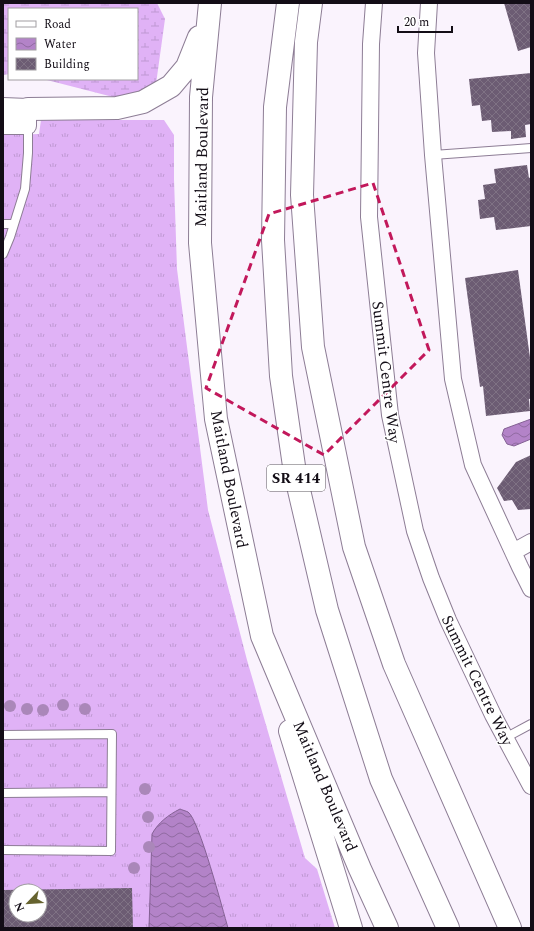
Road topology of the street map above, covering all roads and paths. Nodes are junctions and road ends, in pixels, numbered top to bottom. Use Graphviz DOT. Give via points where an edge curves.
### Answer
graph roads {
  1 [pos="288,3"];
  2 [pos="312,3"];
  3 [pos="374,3"];
  4 [pos="429,3"];
  5 [pos="209,7"];
  6 [pos="3,108"];
  7 [pos="28,117"];
  8 [pos="3,126"];
  9 [pos="531,148"];
  10 [pos="433,155"];
  11 [pos="3,224"];
  12 [pos="14,224"];
  13 [pos="3,254"];
  14 [pos="531,542"];
  15 [pos="513,552"];
  16 [pos="531,589"];
  17 [pos="262,636"];
  18 [pos="531,724"];
  19 [pos="3,735"];
  20 [pos="505,738"];
  21 [pos="531,786"];
  22 [pos="111,792"];
  23 [pos="3,793"];
  24 [pos="3,850"];
  25 [pos="350,928"];
  26 [pos="387,928"];
  27 [pos="448,928"];
  28 [pos="510,928"];
  1 -- 27 [label="highway, SR 414" via="275,107 273,240 281,376 295,473 327,610 381,779"];
  2 -- 28 [label="highway" via="306,42 302,194 312,339 354,547 394,664"];
  3 -- 20 [label="street, Summit Centre Way" via="371,44 369,217 390,415 415,530 431,578 448,620"];
  4 -- 10 [label="street" via="426,53"];
  5 -- 7 [label="highway" via="187,67 171,86 143,102 117,108"];
  5 -- 17 [label="highway, Maitland Boulevard" via="201,97 200,243 216,419"];
  6 -- 7 [label="street"];
  7 -- 8 [label="street"];
  7 -- 12 [label="lane" via="25,189"];
  9 -- 10 [label="lane"];
  10 -- 15 [label="street" via="453,379 473,464"];
  11 -- 12 [label="lane"];
  12 -- 13 [label="lane"];
  14 -- 15 [label="street"];
  15 -- 16 [label="street"];
  17 -- 25 [label="highway"];
  17 -- 26 [label="highway, Maitland Boulevard"];
  18 -- 20 [label="lane"];
  19 -- 22 [label="lane" via="112,734"];
  20 -- 21 [label="street, Summit Centre Way"];
  22 -- 23 [label="lane"];
  22 -- 24 [label="lane" via="111,851"];
}
